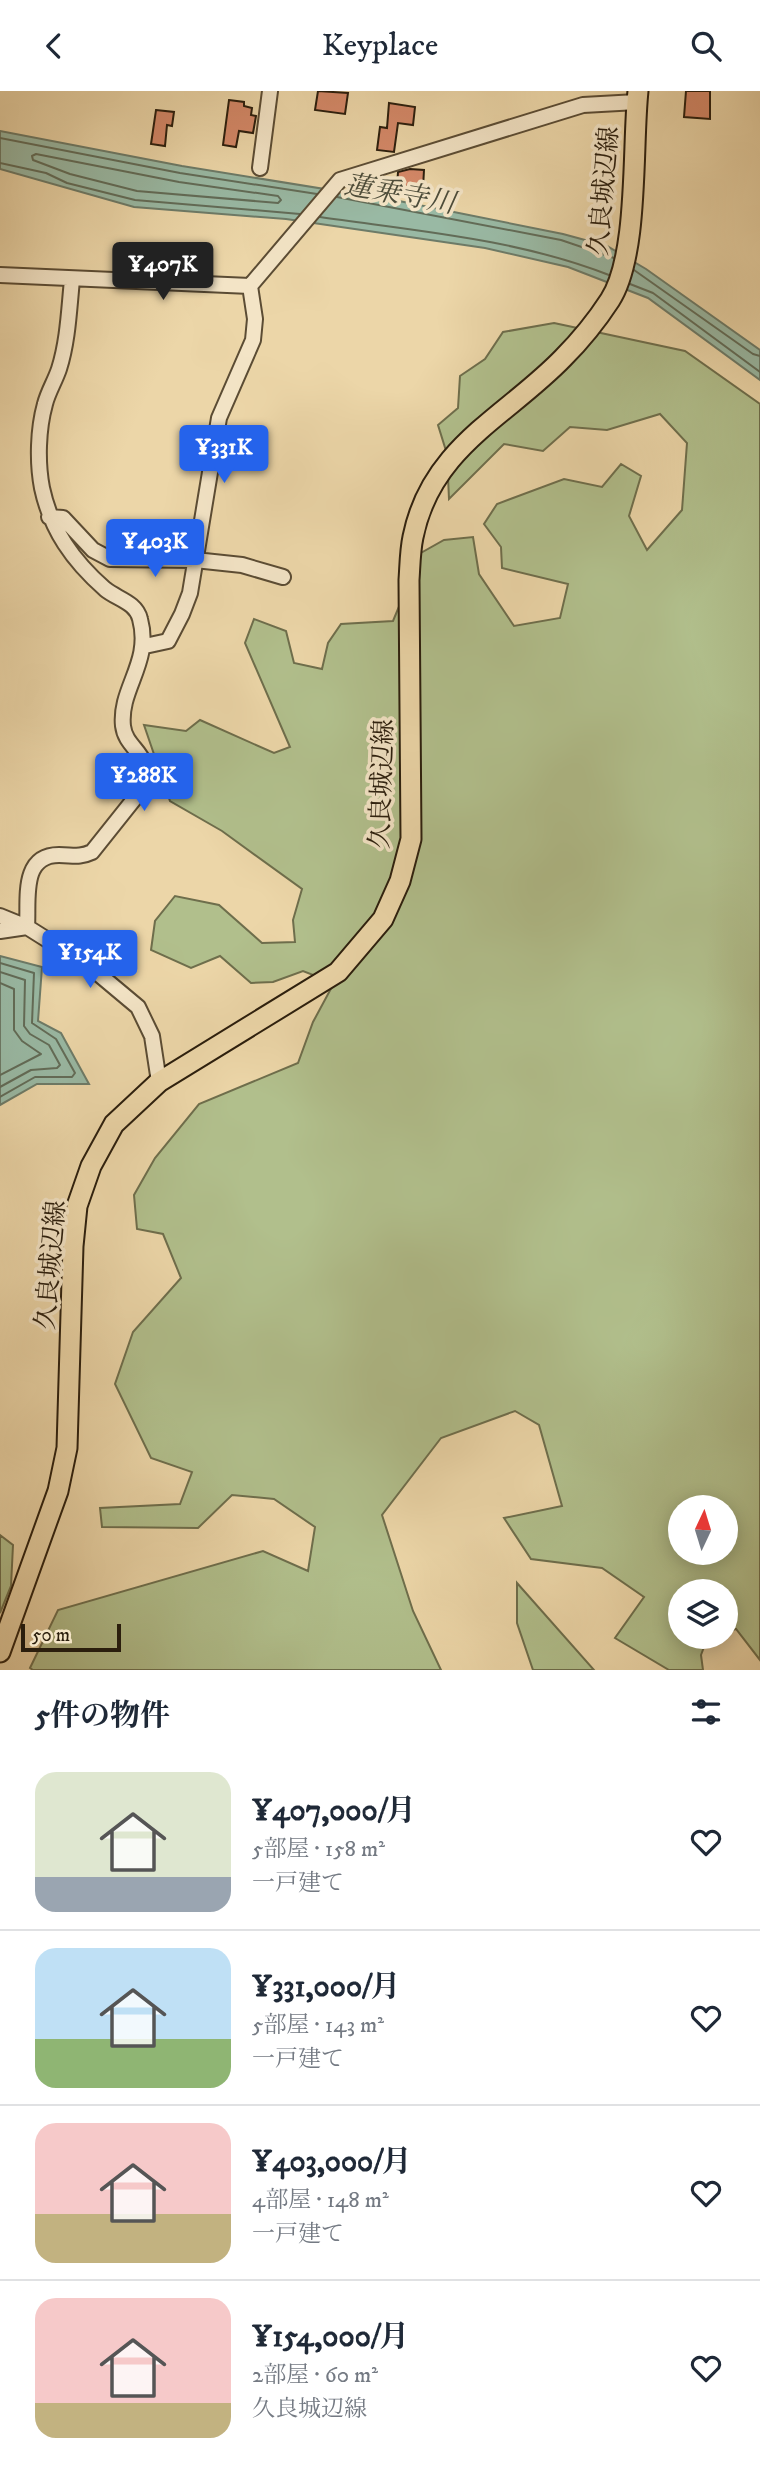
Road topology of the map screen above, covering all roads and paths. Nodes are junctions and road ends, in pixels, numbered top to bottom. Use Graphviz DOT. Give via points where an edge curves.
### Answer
graph roads {
  1 [pos="270,91"];
  2 [pos="638,97"];
  3 [pos="260,168"];
  4 [pos="0,275"];
  5 [pos="72,280"];
  6 [pos="250,286"];
  7 [pos="49,517"];
  8 [pos="195,560"];
  9 [pos="282,577"];
  10 [pos="145,646"];
  11 [pos="0,916"];
  12 [pos="27,927"];
  13 [pos="0,931"];
  14 [pos="159,1082"];
  15 [pos="0,1652"];
  1 -- 3 [label="street"];
  2 -- 6 [label="street" via="583,105 349,176 334,184"];
  2 -- 14 [label="main road, 久良城辺線" via="624,266 611,299 563,358 467,438 426,498 413,537 409,580 411,839 383,919 338,972"];
  4 -- 5 [label="street"];
  5 -- 6 [label="street"];
  5 -- 7 [label="street" via="61,358 40,431 40,472"];
  6 -- 8 [label="street" via="253,340 219,418"];
  7 -- 8 [label="street" via="63,518 93,550 110,559"];
  7 -- 10 [label="street" via="67,549 102,587 131,604 140,615"];
  8 -- 9 [label="street" via="242,565"];
  8 -- 10 [label="street" via="182,614 167,641"];
  10 -- 12 [label="street" via="124,708 123,729 146,765 143,788 92,852 80,858 43,858 32,871 26,890"];
  11 -- 12 [label="street"];
  12 -- 13 [label="street"];
  12 -- 14 [label="street" via="89,966 138,1007 152,1036"];
  14 -- 15 [label="main road, 久良城辺線" via="114,1124 91,1166 77,1206 67,1448 58,1491"];
}
